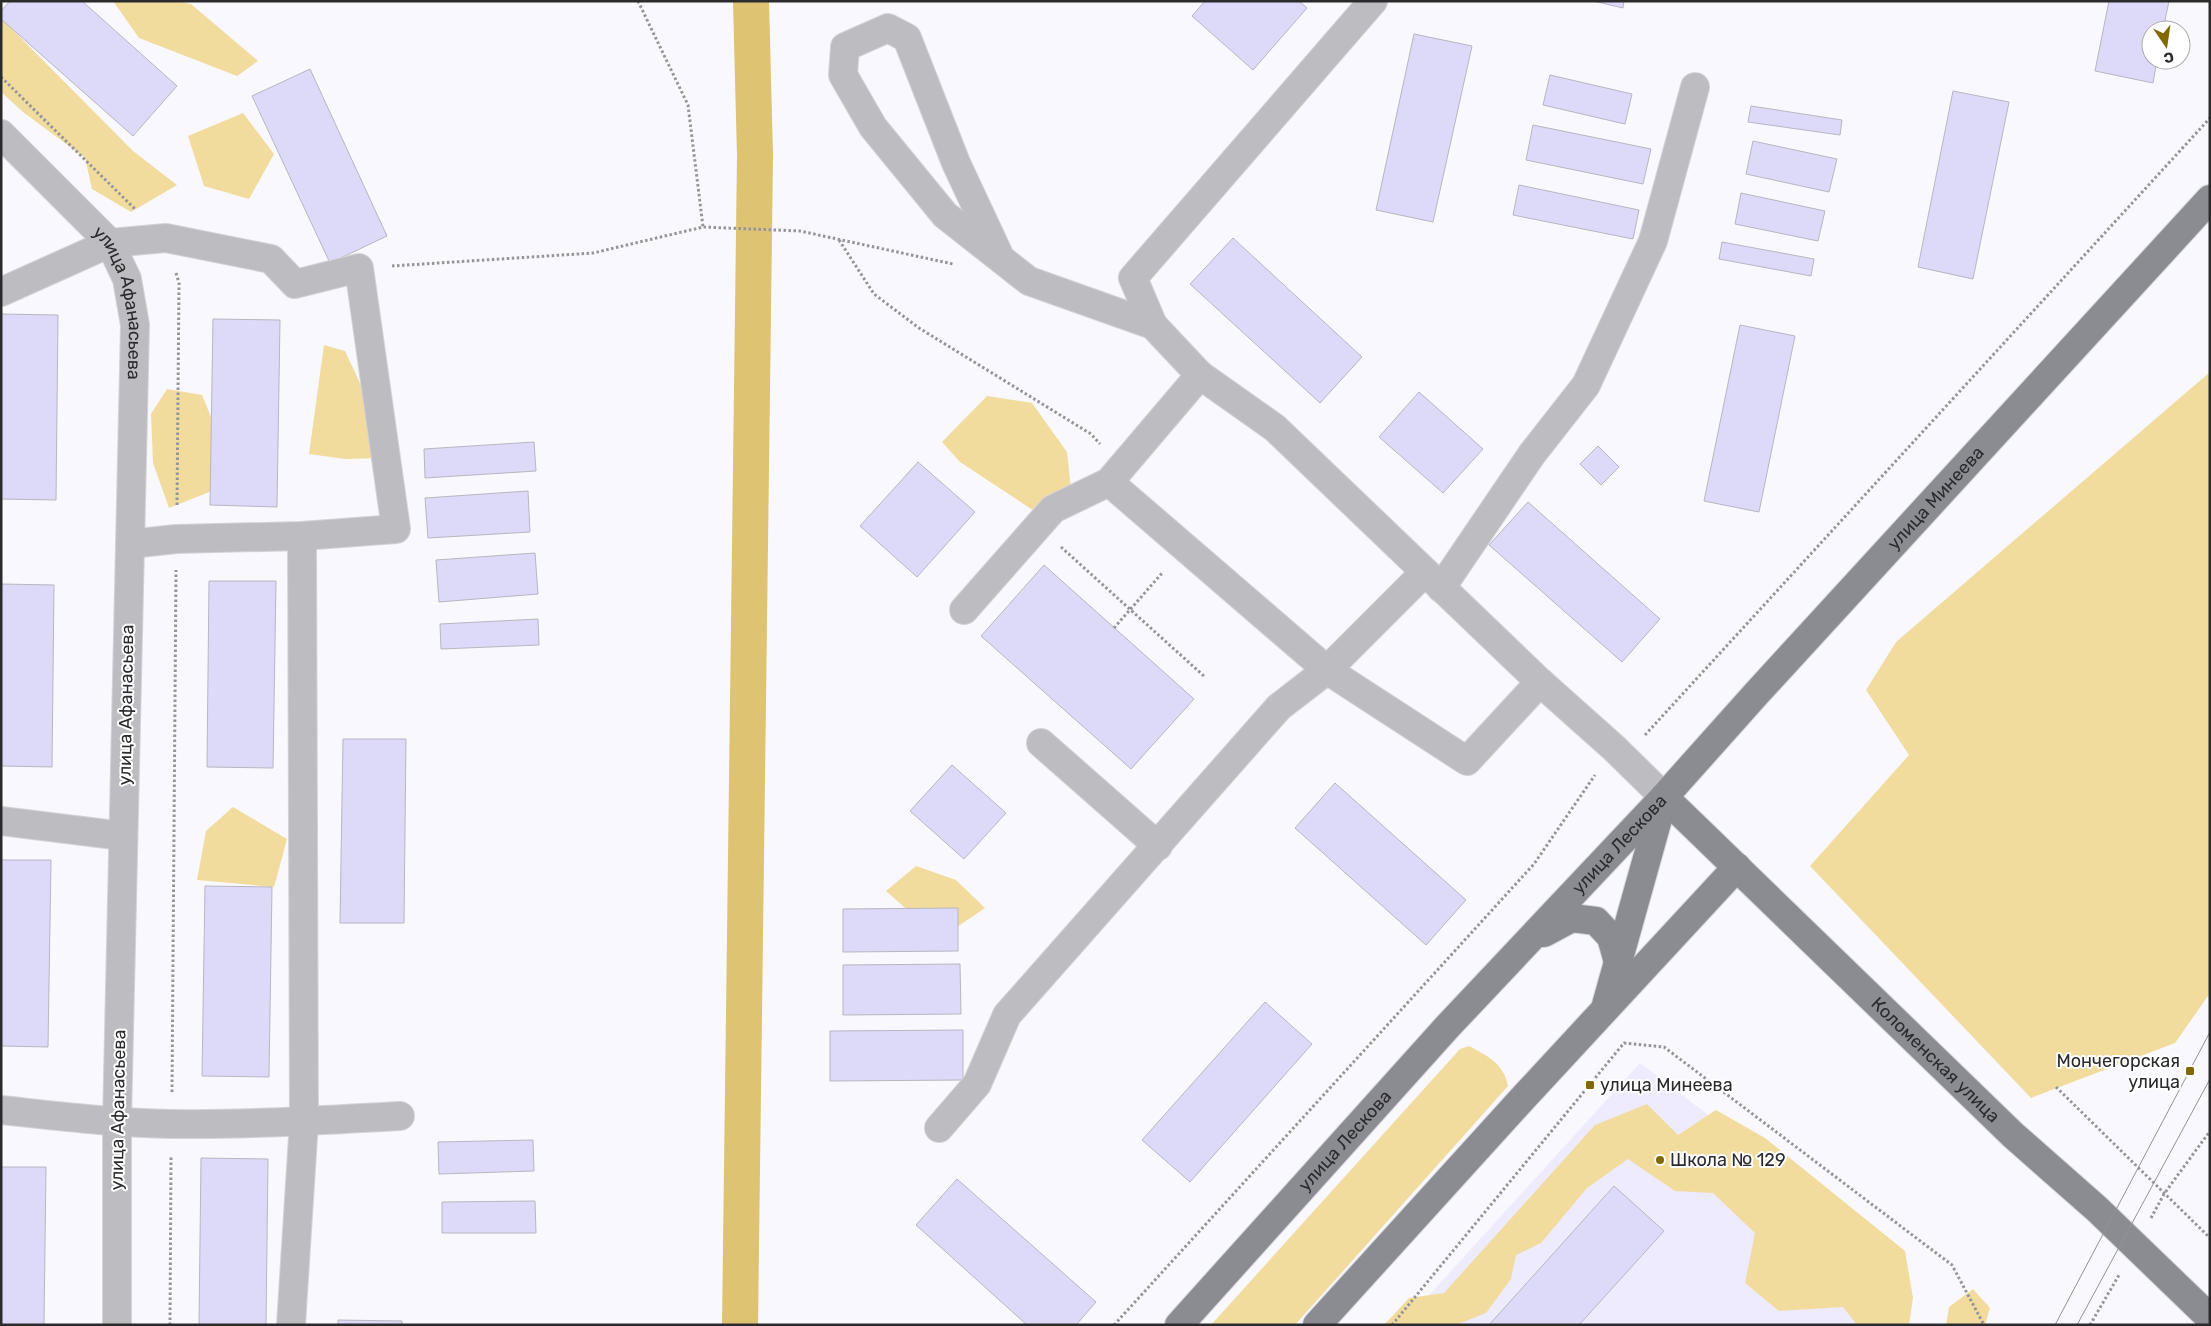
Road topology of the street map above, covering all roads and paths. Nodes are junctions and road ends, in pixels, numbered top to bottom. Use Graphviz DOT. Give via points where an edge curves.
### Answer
graph roads {
  1 [pos="638,1"];
  2 [pos="1373,1"];
  3 [pos="1695,87"];
  4 [pos="2210,118"];
  5 [pos="1,134"];
  6 [pos="2209,201"];
  7 [pos="703,227"];
  8 [pos="838,239"];
  9 [pos="110,243"];
  10 [pos="999,255"];
  11 [pos="962,266"];
  12 [pos="359,268"];
  13 [pos="1,292"];
  14 [pos="1153,325"];
  15 [pos="1200,375"];
  16 [pos="1115,475"];
  17 [pos="1038,526"];
  18 [pos="302,536"];
  19 [pos="130,544"];
  20 [pos="1184,547"];
  21 [pos="1433,580"];
  22 [pos="1130,609"];
  23 [pos="964,610"];
  24 [pos="1114,628"];
  25 [pos="1327,670"];
  26 [pos="1205,677"];
  27 [pos="1540,682"];
  28 [pos="1041,743"];
  29 [pos="1614,748"];
  30 [pos="1664,797"];
  31 [pos="1,821"];
  32 [pos="123,836"];
  33 [pos="1158,846"];
  34 [pos="1736,867"];
  35 [pos="1531,940"];
  36 [pos="1618,962"];
  37 [pos="1605,1009"];
  38 [pos="2056,1087"];
  39 [pos="1,1110"];
  40 [pos="400,1116"];
  41 [pos="304,1121"];
  42 [pos="116,1122"];
  43 [pos="939,1128"];
  44 [pos="2210,1238"];
  45 [pos="2210,1318"];
  46 [pos="117,1325"];
  47 [pos="291,1325"];
  48 [pos="1114,1325"];
  49 [pos="1179,1325"];
  50 [pos="1317,1325"];
  51 [pos="1392,1325"];
  52 [pos="1984,1325"];
  1 -- 7 [label="path" via="688,105"];
  2 -- 14 [label="street" via="1133,278"];
  3 -- 21 [label="street" via="1654,240 1586,385"];
  4 -- 29 [label="path" via="1647,734"];
  5 -- 9 [label="street, улица Афанасьева"];
  6 -- 30 [label="main road, улица Минеева"];
  7 -- 8 [label="path" via="800,231"];
  7 -- 12 [label="path" via="593,253"];
  8 -- 11 [label="path"];
  8 -- 16 [label="path" via="874,294 919,328 1091,434"];
  9 -- 12 [label="street" via="166,238 271,259 295,284"];
  9 -- 13 [label="street"];
  9 -- 19 [label="street, улица Афанасьева" via="127,279 135,325"];
  10 -- 10 [label="street" via="956,163 908,38 888,28 845,47 843,75 873,127 946,215"];
  10 -- 14 [label="street" via="1029,281"];
  12 -- 18 [label="street" via="396,528"];
  14 -- 15 [label="street"];
  15 -- 16 [label="street"];
  15 -- 21 [label="street" via="1275,428"];
  16 -- 17 [label="street" via="1053,509"];
  16 -- 20 [label="street"];
  17 -- 22 [label="path"];
  17 -- 23 [label="street"];
  18 -- 19 [label="street"];
  18 -- 41 [label="street"];
  19 -- 32 [label="street, улица Афанасьева"];
  20 -- 22 [label="path"];
  20 -- 25 [label="street"];
  21 -- 25 [label="street"];
  21 -- 27 [label="street"];
  22 -- 24 [label="path"];
  22 -- 26 [label="path"];
  25 -- 27 [label="street" via="1466,761"];
  25 -- 33 [label="street" via="1279,707"];
  27 -- 29 [label="street"];
  28 -- 33 [label="street"];
  29 -- 30 [label="street"];
  29 -- 48 [label="path" via="1534,864"];
  30 -- 34 [label="main road, Коломенская улица"];
  30 -- 35 [label="main road, улица Лескова"];
  30 -- 36 [label="main road, улица Лескова"];
  31 -- 32 [label="street"];
  32 -- 42 [label="street, улица Афанасьева"];
  33 -- 43 [label="street" via="1007,1015 977,1084"];
  34 -- 37 [label="main road"];
  34 -- 45 [label="main road, Коломенская улица" via="2013,1135 2098,1209"];
  35 -- 36 [label="main road" via="1572,918 1596,921 1611,938"];
  35 -- 49 [label="main road, улица Лескова" via="1448,1026"];
  36 -- 37 [label="main road, улица Лескова"];
  37 -- 50 [label="main road, улица Лескова"];
  38 -- 44 [label="path"];
  39 -- 42 [label="street"];
  40 -- 41 [label="street"];
  41 -- 42 [label="street"];
  41 -- 47 [label="street"];
  42 -- 46 [label="street, улица Афанасьева"];
  51 -- 52 [label="path" via="1624,1043 1664,1047 1952,1265"];
}
